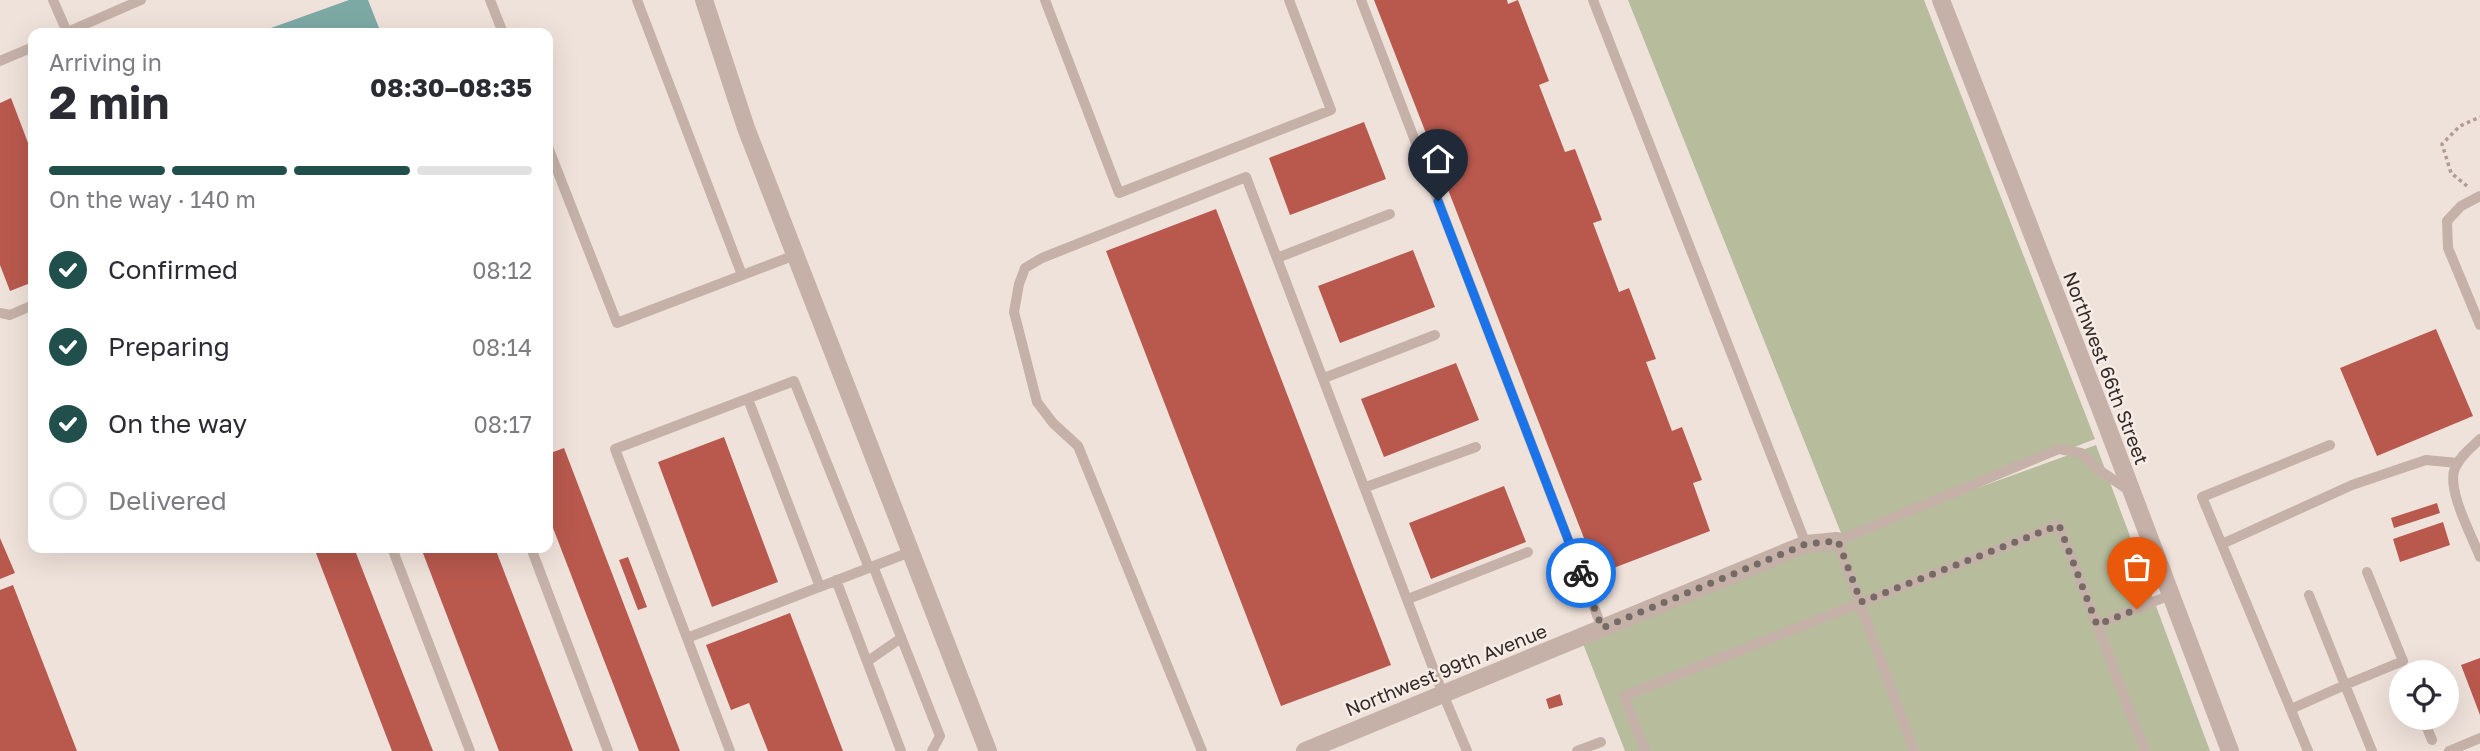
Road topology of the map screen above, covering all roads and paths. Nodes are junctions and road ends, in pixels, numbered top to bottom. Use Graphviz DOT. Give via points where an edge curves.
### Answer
graph roads {
  1 [pos="53,0"];
  2 [pos="141,0"];
  3 [pos="490,0"];
  4 [pos="636,0"];
  5 [pos="704,0"];
  6 [pos="1045,0"];
  7 [pos="1289,0"];
  8 [pos="1361,0"];
  9 [pos="1593,0"];
  10 [pos="1941,0"];
  11 [pos="64,28"];
  12 [pos="77,28"];
  13 [pos="501,28"];
  14 [pos="28,49"];
  15 [pos="0,61"];
  16 [pos="2480,117"];
  17 [pos="553,160"];
  18 [pos="2479,197"];
  19 [pos="1390,214"];
  20 [pos="795,255"];
  21 [pos="1277,258"];
  22 [pos="742,275"];
  23 [pos="28,307"];
  24 [pos="0,313"];
  25 [pos="2480,325"];
  26 [pos="1435,335"];
  27 [pos="1324,378"];
  28 [pos="748,399"];
  29 [pos="2480,439"];
  30 [pos="2330,445"];
  31 [pos="1476,447"];
  32 [pos="2458,463"];
  33 [pos="1366,487"];
  34 [pos="2130,491"];
  35 [pos="1838,541"];
  36 [pos="1806,544"];
  37 [pos="2222,544"];
  38 [pos="910,552"];
  39 [pos="1528,552"];
  40 [pos="394,553"];
  41 [pos="533,553"];
  42 [pos="2480,557"];
  43 [pos="871,567"];
  44 [pos="2367,572"];
  45 [pos="836,580"];
  46 [pos="820,587"];
  47 [pos="2309,595"];
  48 [pos="2170,596"];
  49 [pos="1408,599"];
  50 [pos="1861,602"];
  51 [pos="2097,625"];
  52 [pos="1602,628"];
  53 [pos="687,638"];
  54 [pos="901,638"];
  55 [pos="2402,660"];
  56 [pos="868,661"];
  57 [pos="2389,672"];
  58 [pos="2345,685"];
  59 [pos="1443,694"];
  60 [pos="2291,709"];
  61 [pos="2428,730"];
  62 [pos="2480,738"];
  63 [pos="2432,740"];
  64 [pos="1601,742"];
  65 [pos="470,751"];
  66 [pos="608,751"];
  67 [pos="730,751"];
  68 [pos="901,751"];
  69 [pos="932,751"];
  70 [pos="988,751"];
  71 [pos="1202,751"];
  72 [pos="1305,751"];
  73 [pos="1467,751"];
  74 [pos="1577,751"];
  75 [pos="1645,751"];
  76 [pos="1914,751"];
  77 [pos="2146,751"];
  78 [pos="2230,751"];
  79 [pos="2308,751"];
  80 [pos="2372,751"];
  81 [pos="2449,751"];
  1 -- 11 [label="lane"];
  2 -- 12 [label="lane"];
  3 -- 13 [label="lane"];
  4 -- 22 [label="lane"];
  5 -- 20 [label="street" via="737,103"];
  6 -- 7 [label="lane" via="1119,192 1331,110"];
  8 -- 52 [label="lane"];
  9 -- 36 [label="lane"];
  10 -- 34 [label="street, Northwest 66th Street"];
  14 -- 15 [label="lane"];
  16 -- 18 [label="path" via="2460,125 2442,144 2451,173"];
  17 -- 22 [label="lane" via="617,323"];
  18 -- 25 [label="lane" via="2461,206 2447,221 2448,248"];
  19 -- 21 [label="lane"];
  20 -- 22 [label="lane"];
  20 -- 38 [label="street"];
  21 -- 27 [label="lane"];
  21 -- 71 [label="lane" via="1246,177 1041,258 1025,268 1014,312 1037,402 1078,446"];
  23 -- 24 [label="lane" via="10,315"];
  26 -- 27 [label="lane"];
  27 -- 33 [label="lane"];
  28 -- 43 [label="lane" via="794,381"];
  28 -- 46 [label="lane"];
  28 -- 53 [label="lane" via="615,449"];
  29 -- 32 [label="lane"];
  30 -- 37 [label="lane" via="2202,497"];
  31 -- 33 [label="lane"];
  32 -- 37 [label="lane" via="2426,460 2352,485"];
  32 -- 42 [label="lane" via="2452,487"];
  33 -- 49 [label="lane"];
  34 -- 35 [label="lane" via="2081,453 2059,449"];
  34 -- 48 [label="street, Northwest 66th Street"];
  35 -- 36 [label="street, Northwest 99th Avenue"];
  35 -- 50 [label="lane"];
  36 -- 52 [label="street, Northwest 99th Avenue"];
  37 -- 60 [label="lane"];
  38 -- 43 [label="lane"];
  38 -- 70 [label="street"];
  39 -- 49 [label="lane"];
  40 -- 65 [label="lane"];
  41 -- 66 [label="lane"];
  43 -- 45 [label="lane"];
  43 -- 54 [label="lane"];
  44 -- 55 [label="lane"];
  45 -- 46 [label="lane"];
  45 -- 56 [label="lane"];
  46 -- 53 [label="lane"];
  47 -- 58 [label="lane"];
  48 -- 51 [label="lane"];
  48 -- 78 [label="street, Northwest 66th Street"];
  49 -- 59 [label="lane"];
  50 -- 51 [label="lane" via="2059,525"];
  50 -- 75 [label="lane" via="1624,696"];
  50 -- 76 [label="lane"];
  51 -- 77 [label="lane"];
  52 -- 59 [label="street, Northwest 99th Avenue"];
  53 -- 67 [label="lane"];
  54 -- 56 [label="lane"];
  54 -- 69 [label="lane" via="940,736"];
  56 -- 68 [label="lane"];
  57 -- 58 [label="lane"];
  58 -- 60 [label="lane"];
  58 -- 80 [label="lane"];
  59 -- 72 [label="street, Northwest 99th Avenue"];
  59 -- 73 [label="lane"];
  60 -- 79 [label="lane"];
  61 -- 63 [label="lane"];
  62 -- 81 [label="lane"];
  64 -- 74 [label="lane"];
}
